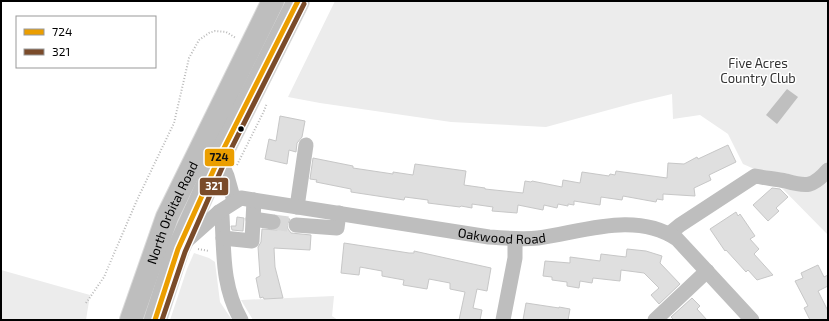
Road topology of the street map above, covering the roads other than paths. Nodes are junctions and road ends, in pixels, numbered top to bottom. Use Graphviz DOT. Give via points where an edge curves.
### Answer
graph roads {
  1 [pos="273,1"];
  2 [pos="298,1"];
  3 [pos="306,145"];
  4 [pos="219,158"];
  5 [pos="828,170"];
  6 [pos="254,200"];
  7 [pos="234,201"];
  8 [pos="297,207"];
  9 [pos="219,212"];
  10 [pos="339,213"];
  11 [pos="253,220"];
  12 [pos="274,222"];
  13 [pos="296,225"];
  14 [pos="669,234"];
  15 [pos="223,238"];
  16 [pos="516,240"];
  17 [pos="186,249"];
  18 [pos="707,271"];
  19 [pos="131,320"];
  20 [pos="155,320"];
  21 [pos="240,320"];
  22 [pos="503,320"];
  23 [pos="655,320"];
  24 [pos="752,320"];
  1 -- 19 [label="highway, North Orbital Road" via="167,217"];
  2 -- 4 [label="highway, North Orbital Road"];
  3 -- 8 [label="street"];
  4 -- 7 [label="street"];
  4 -- 17 [label="highway, North Orbital Road"];
  5 -- 14 [label="street" via="811,184 800,185 755,176"];
  6 -- 7 [label="street, Oakwood Road" via="241,198"];
  6 -- 8 [label="street, Oakwood Road"];
  6 -- 11 [label="street"];
  7 -- 9 [label="street"];
  8 -- 10 [label="street, Oakwood Road"];
  9 -- 15 [label="street" via="222,216"];
  9 -- 17 [label="street"];
  10 -- 13 [label="street" via="337,228"];
  10 -- 16 [label="street, Oakwood Road"];
  11 -- 12 [label="street"];
  11 -- 15 [label="street" via="252,241"];
  14 -- 16 [label="street, Oakwood Road" via="652,228 612,225"];
  14 -- 18 [label="street, Oakwood Road"];
  15 -- 21 [label="street" via="225,276 233,307"];
  16 -- 22 [label="street"];
  17 -- 20 [label="highway, North Orbital Road"];
  18 -- 23 [label="street"];
  18 -- 24 [label="street, Oakwood Road"];
}
